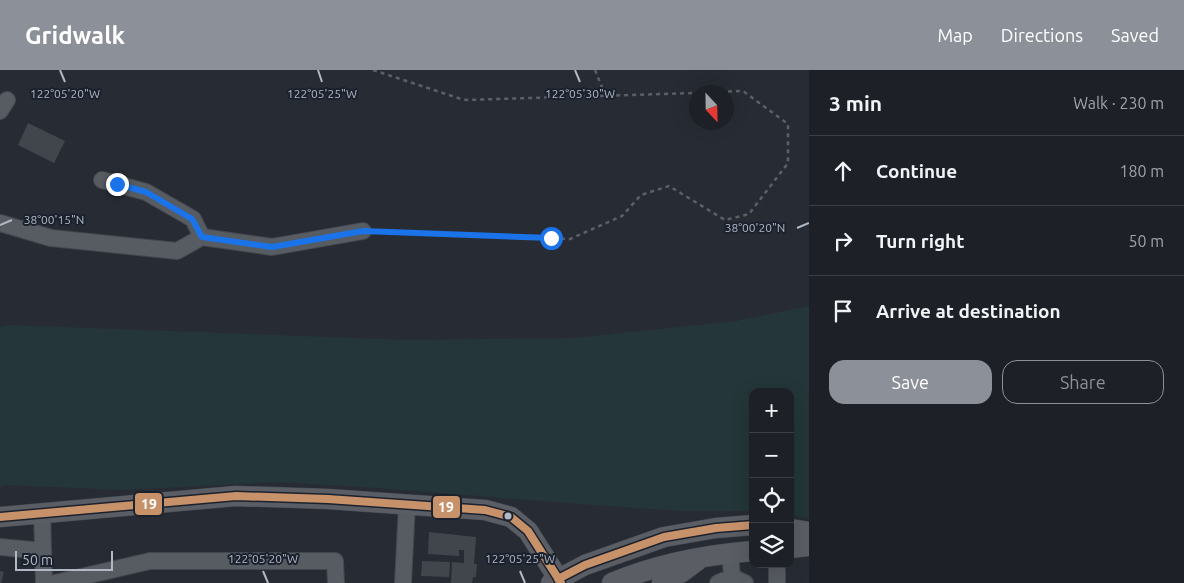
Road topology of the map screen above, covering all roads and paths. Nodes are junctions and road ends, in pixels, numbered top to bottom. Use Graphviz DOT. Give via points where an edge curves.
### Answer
graph roads {
  1 [pos="373,70"];
  2 [pos="595,70"];
  3 [pos="734,91"];
  4 [pos="689,93"];
  5 [pos="606,97"];
  6 [pos="102,180"];
  7 [pos="0,224"];
  8 [pos="363,231"];
  9 [pos="202,237"];
  10 [pos="407,504"];
  11 [pos="42,513"];
  12 [pos="0,517"];
  13 [pos="749,525"];
  14 [pos="794,530"];
  15 [pos="809,532"];
  16 [pos="809,546"];
  17 [pos="0,547"];
  18 [pos="794,548"];
  19 [pos="43,551"];
  20 [pos="749,551"];
  21 [pos="730,552"];
  22 [pos="702,557"];
  23 [pos="778,568"];
  24 [pos="732,581"];
  25 [pos="557,582"];
  26 [pos="44,583"];
  27 [pos="55,583"];
  28 [pos="336,583"];
  29 [pos="403,583"];
  30 [pos="612,583"];
  31 [pos="662,583"];
  32 [pos="777,583"];
  1 -- 5 [label="path" via="464,100"];
  2 -- 5 [label="path"];
  3 -- 8 [label="path" via="743,91 788,124 788,163 749,214 724,220 669,186 641,195 622,216 570,239"];
  4 -- 5 [label="path"];
  6 -- 9 [label="lane" via="146,192 192,219"];
  7 -- 9 [label="lane" via="51,238 177,250"];
  8 -- 9 [label="lane" via="272,247"];
  10 -- 11 [label="main road" via="236,496"];
  10 -- 25 [label="main road" via="485,510 511,517 528,531"];
  10 -- 29 [label="lane"];
  11 -- 12 [label="main road"];
  11 -- 19 [label="lane"];
  13 -- 25 [label="main road" via="664,537 585,565"];
  14 -- 15 [label="main road"];
  16 -- 18 [label="main road"];
  17 -- 19 [label="lane"];
  19 -- 26 [label="lane"];
  20 -- 21 [label="main road"];
  21 -- 22 [label="main road"];
  21 -- 24 [label="lane"];
  22 -- 30 [label="main road" via="637,572"];
  22 -- 31 [label="main road"];
  23 -- 32 [label="lane"];
  27 -- 28 [label="lane" via="150,561 335,561"];
}
